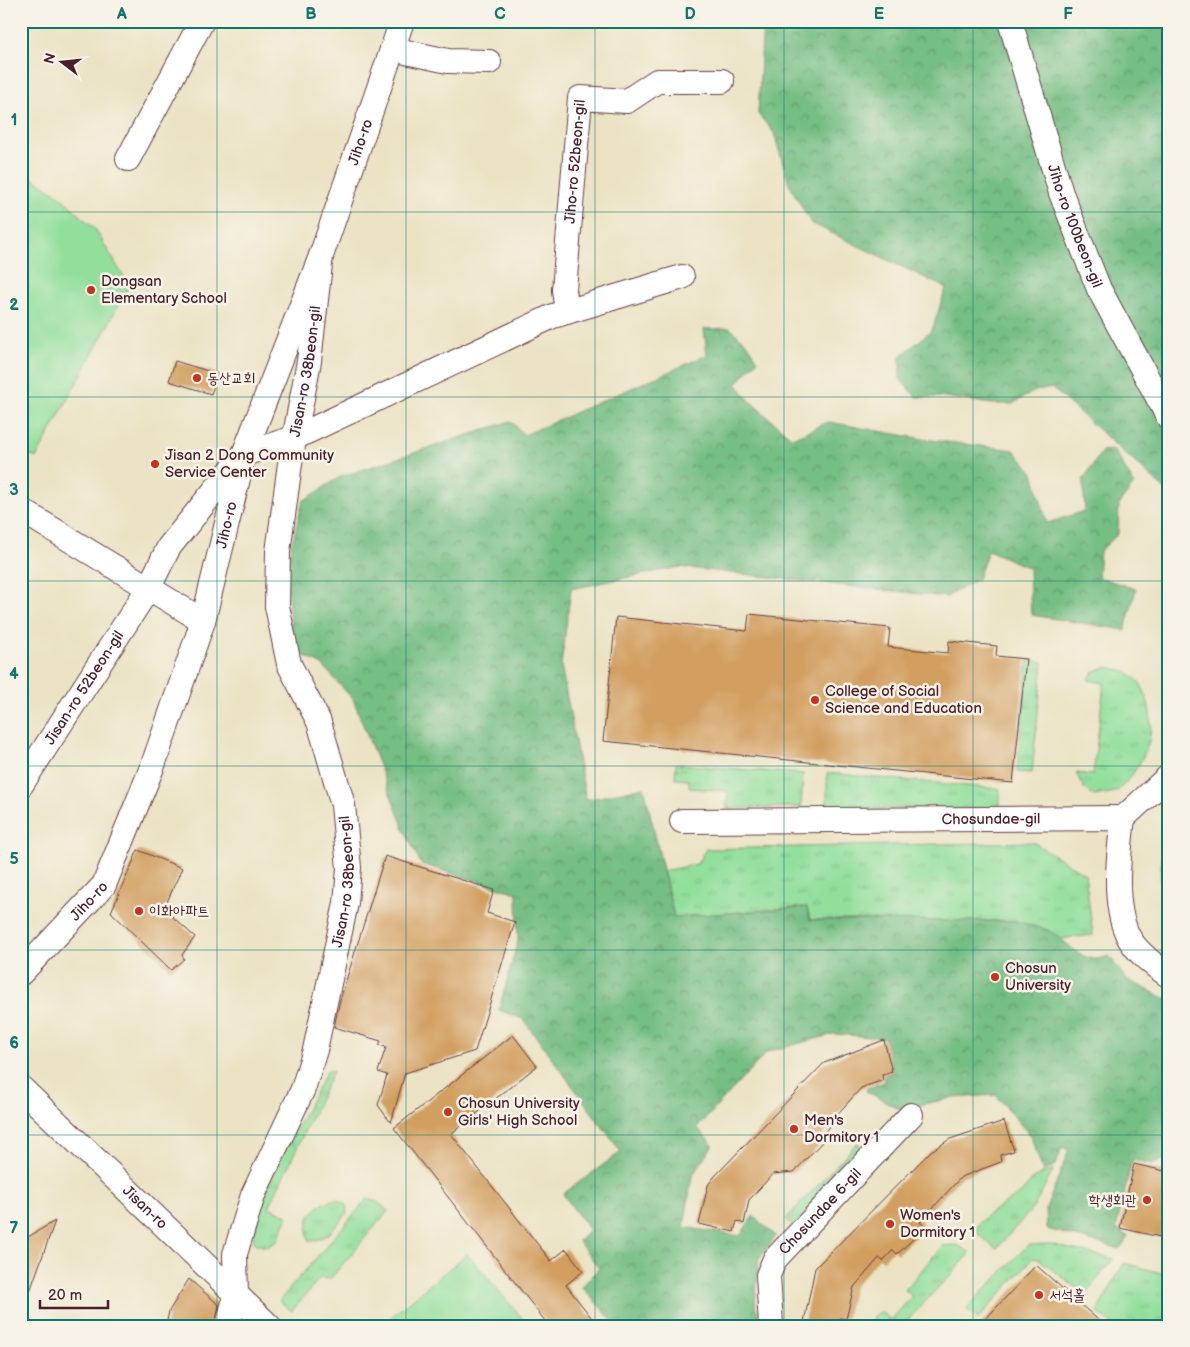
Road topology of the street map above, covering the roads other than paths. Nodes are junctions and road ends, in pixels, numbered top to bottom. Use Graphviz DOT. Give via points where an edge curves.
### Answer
graph roads {
  1 [pos="202,21"];
  2 [pos="402,21"];
  3 [pos="1010,21"];
  4 [pos="392,49"];
  5 [pos="489,62"];
  6 [pos="722,81"];
  7 [pos="128,159"];
  8 [pos="321,256"];
  9 [pos="682,277"];
  10 [pos="567,312"];
  11 [pos="1169,418"];
  12 [pos="294,438"];
  13 [pos="244,454"];
  14 [pos="21,510"];
  15 [pos="148,589"];
  16 [pos="203,621"];
  17 [pos="1169,776"];
  18 [pos="21,785"];
  19 [pos="1123,818"];
  20 [pos="682,821"];
  21 [pos="21,973"];
  22 [pos="1169,976"];
  23 [pos="21,1088"];
  24 [pos="911,1115"];
  25 [pos="236,1294"];
  26 [pos="228,1326"];
  27 [pos="269,1326"];
  28 [pos="771,1326"];
  1 -- 7 [label="street"];
  2 -- 4 [label="street, Jiho-ro"];
  3 -- 11 [label="street, Jiho-ro 100beon-gil" via="1061,193 1099,289"];
  4 -- 5 [label="street" via="448,61"];
  4 -- 8 [label="street, Jiho-ro"];
  6 -- 10 [label="street, Jiho-ro 52beon-gil" via="657,81 627,101 580,98 564,290"];
  8 -- 12 [label="street, Jisan-ro 38beon-gil" via="309,361"];
  8 -- 13 [label="street, Jiho-ro"];
  9 -- 10 [label="street"];
  10 -- 12 [label="street"];
  12 -- 13 [label="street"];
  12 -- 25 [label="street, Jisan-ro 38beon-gil" via="278,552 277,606 289,664 319,722 343,805 349,868 346,903 315,1050 303,1089 253,1195 235,1254"];
  13 -- 15 [label="street, Jisan-ro 52beon-gil" via="170,547"];
  13 -- 16 [label="street, Jiho-ro"];
  14 -- 15 [label="street"];
  15 -- 16 [label="street"];
  15 -- 18 [label="street, Jisan-ro 52beon-gil"];
  16 -- 21 [label="street, Jiho-ro" via="154,766 104,885"];
  17 -- 19 [label="street"];
  19 -- 20 [label="street, Chosundae-gil"];
  19 -- 22 [label="street" via="1118,868 1119,903 1128,936 1151,963"];
  23 -- 25 [label="street, Jisan-ro"];
  24 -- 28 [label="street, Chosundae 6-gil" via="775,1259 768,1275"];
  25 -- 26 [label="street, Jisan-ro 38beon-gil"];
  25 -- 27 [label="street, Jisan-ro"];
}
